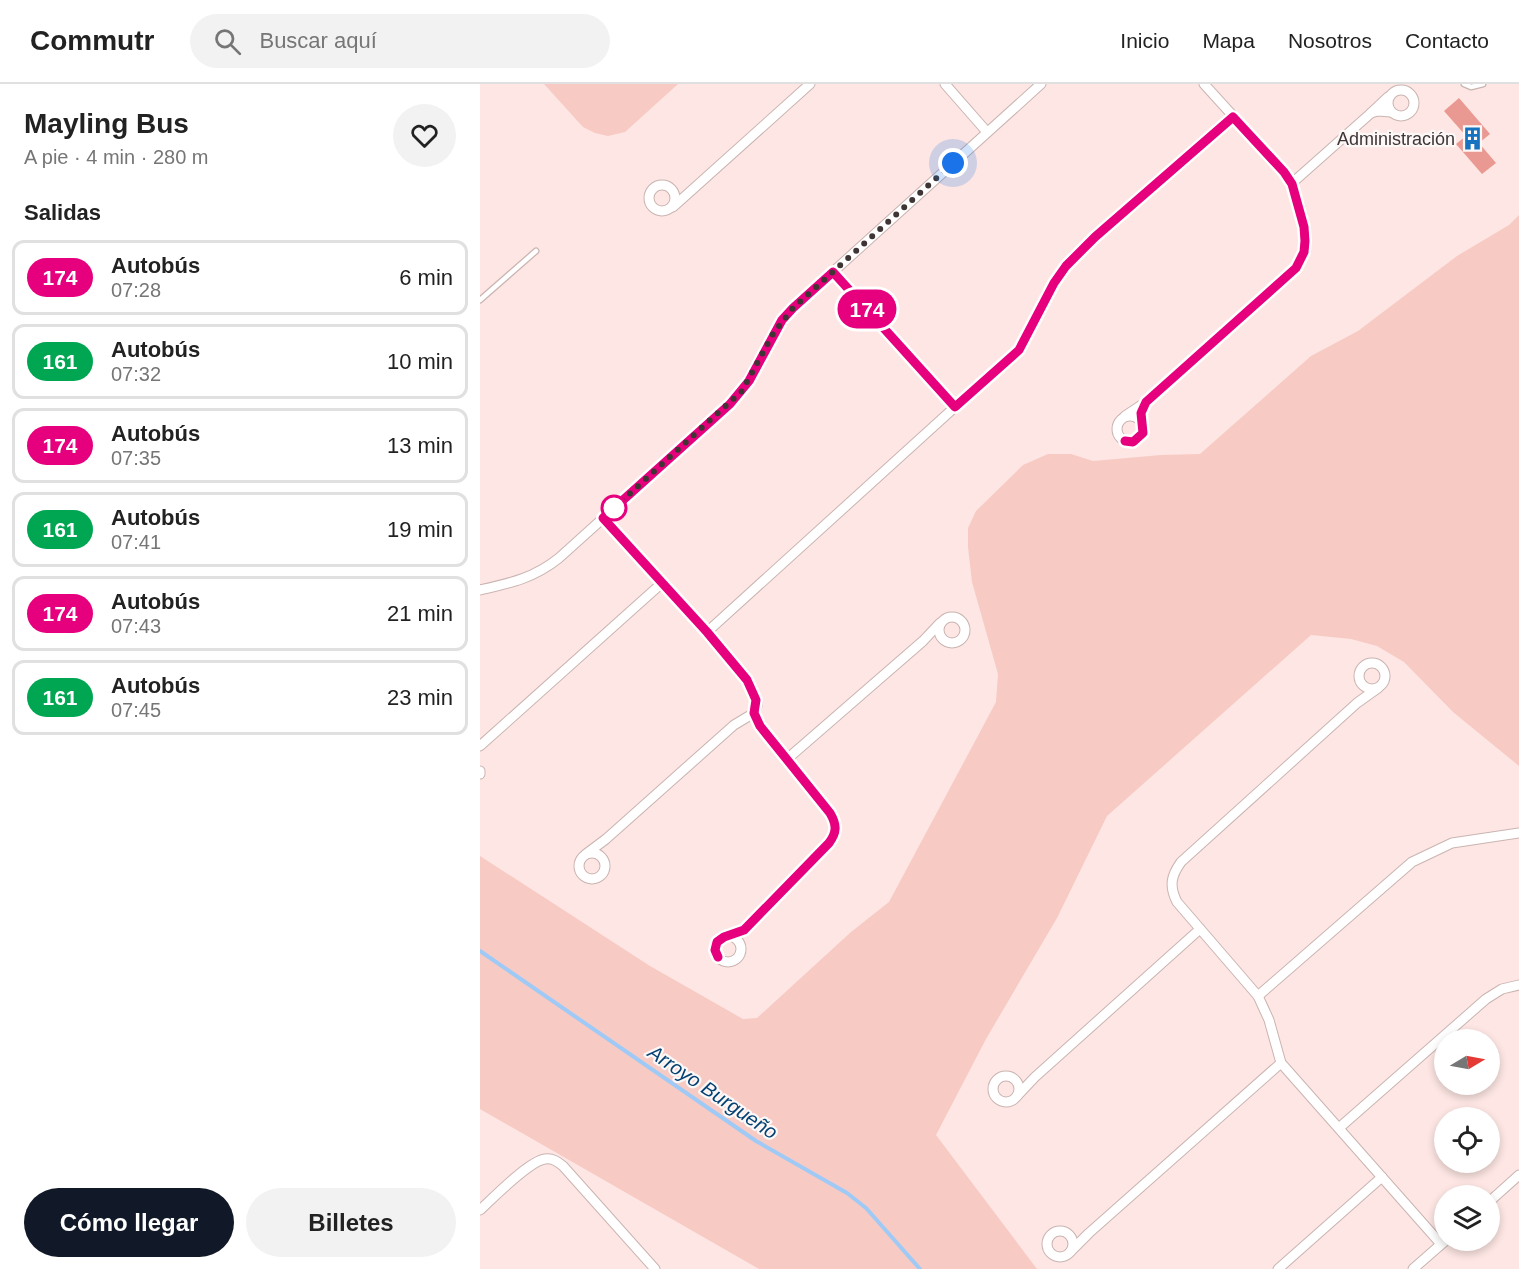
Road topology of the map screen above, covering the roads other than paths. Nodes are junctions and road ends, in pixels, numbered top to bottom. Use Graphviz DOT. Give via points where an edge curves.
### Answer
graph roads {
  1 [pos="810,84"];
  2 [pos="945,84"];
  3 [pos="1041,84"];
  4 [pos="1204,84"];
  5 [pos="1464,84"];
  6 [pos="1483,84"];
  7 [pos="1389,96"];
  8 [pos="1391,112"];
  9 [pos="1371,113"];
  10 [pos="1233,117"];
  11 [pos="987,132"];
  12 [pos="1292,184"];
  13 [pos="692,189"];
  14 [pos="672,190"];
  15 [pos="673,207"];
  16 [pos="536,252"];
  17 [pos="833,272"];
  18 [pos="480,300"];
  19 [pos="1146,402"];
  20 [pos="955,407"];
  21 [pos="1125,416"];
  22 [pos="1141,421"];
  23 [pos="603,518"];
  24 [pos="662,584"];
  25 [pos="480,590"];
  26 [pos="940,623"];
  27 [pos="707,632"];
  28 [pos="942,639"];
  29 [pos="923,641"];
  30 [pos="1362,684"];
  31 [pos="1378,688"];
  32 [pos="1357,703"];
  33 [pos="754,713"];
  34 [pos="480,746"];
  35 [pos="786,760"];
  36 [pos="1519,833"];
  37 [pos="606,839"];
  38 [pos="586,854"];
  39 [pos="602,858"];
  40 [pos="1200,929"];
  41 [pos="744,930"];
  42 [pos="728,936"];
  43 [pos="740,946"];
  44 [pos="1519,985"];
  45 [pos="1258,996"];
  46 [pos="1281,1063"];
  47 [pos="1035,1077"];
  48 [pos="1016,1079"];
  49 [pos="1017,1096"];
  50 [pos="1339,1128"];
  51 [pos="1519,1175"];
  52 [pos="1382,1177"];
  53 [pos="1500,1192"];
  54 [pos="480,1210"];
  55 [pos="1434,1232"];
  56 [pos="1089,1233"];
  57 [pos="1069,1235"];
  58 [pos="1434,1250"];
  59 [pos="1071,1251"];
  60 [pos="655,1269"];
  61 [pos="1278,1269"];
  62 [pos="1413,1269"];
  1 -- 13 [label="street"];
  2 -- 11 [label="street"];
  3 -- 11 [label="street"];
  4 -- 10 [label="street"];
  5 -- 6 [label="lane"];
  7 -- 8 [label="street"];
  7 -- 8 [label="street" via="1396,90 1405,91 1412,96 1414,105 1403,117"];
  7 -- 9 [label="street"];
  8 -- 9 [label="street"];
  9 -- 12 [label="street"];
  10 -- 12 [label="street"];
  10 -- 20 [label="street" via="1066,266 1019,350"];
  11 -- 17 [label="street"];
  12 -- 19 [label="street" via="1305,241 1296,268"];
  13 -- 14 [label="street"];
  13 -- 15 [label="street"];
  14 -- 15 [label="street" via="676,198"];
  14 -- 15 [label="street" via="665,185 656,186 649,196 657,211"];
  16 -- 18 [label="lane"];
  17 -- 20 [label="street"];
  17 -- 23 [label="street" via="782,320 749,381 730,404"];
  19 -- 21 [label="street"];
  19 -- 22 [label="street"];
  20 -- 27 [label="street"];
  21 -- 22 [label="street"];
  21 -- 22 [label="street" via="1117,426 1118,435 1125,441 1133,442 1140,437 1144,429"];
  23 -- 24 [label="street"];
  23 -- 25 [label="street" via="535,575"];
  24 -- 27 [label="street"];
  24 -- 34 [label="street"];
  26 -- 28 [label="street"];
  26 -- 28 [label="street" via="947,617 956,617 965,626 959,641 950,643"];
  26 -- 29 [label="street"];
  27 -- 33 [label="street" via="747,680 756,700"];
  28 -- 29 [label="street"];
  29 -- 35 [label="street"];
  30 -- 31 [label="street" via="1369,689"];
  30 -- 31 [label="street" via="1362,668 1369,663 1378,664 1386,678"];
  30 -- 32 [label="street"];
  31 -- 32 [label="street"];
  32 -- 40 [label="street" via="1181,862 1172,877 1172,893"];
  33 -- 35 [label="street"];
  33 -- 37 [label="street" via="734,725"];
  35 -- 41 [label="street" via="830,813 836,829 829,843"];
  36 -- 45 [label="street" via="1452,843 1412,862"];
  37 -- 38 [label="street"];
  37 -- 39 [label="street"];
  38 -- 39 [label="street" via="595,853"];
  38 -- 39 [label="street" via="579,869 587,879 603,874"];
  40 -- 45 [label="street"];
  40 -- 47 [label="street"];
  41 -- 42 [label="street"];
  41 -- 43 [label="street"];
  42 -- 43 [label="street"];
  42 -- 43 [label="street" via="716,945 718,957 725,962 734,960"];
  44 -- 50 [label="street" via="1486,999"];
  45 -- 46 [label="street"];
  46 -- 50 [label="street"];
  46 -- 56 [label="street"];
  47 -- 48 [label="street"];
  47 -- 49 [label="street"];
  48 -- 49 [label="street"];
  48 -- 49 [label="street" via="1003,1076 993,1088 1002,1102"];
  50 -- 52 [label="street"];
  51 -- 53 [label="street"];
  52 -- 55 [label="street"];
  52 -- 61 [label="street"];
  54 -- 60 [label="street" via="531,1166 545,1159 554,1160"];
  56 -- 57 [label="street"];
  56 -- 59 [label="street"];
  57 -- 59 [label="street"];
  57 -- 59 [label="street" via="1053,1232 1047,1239 1047,1248 1060,1258"];
  58 -- 62 [label="street"];
}
